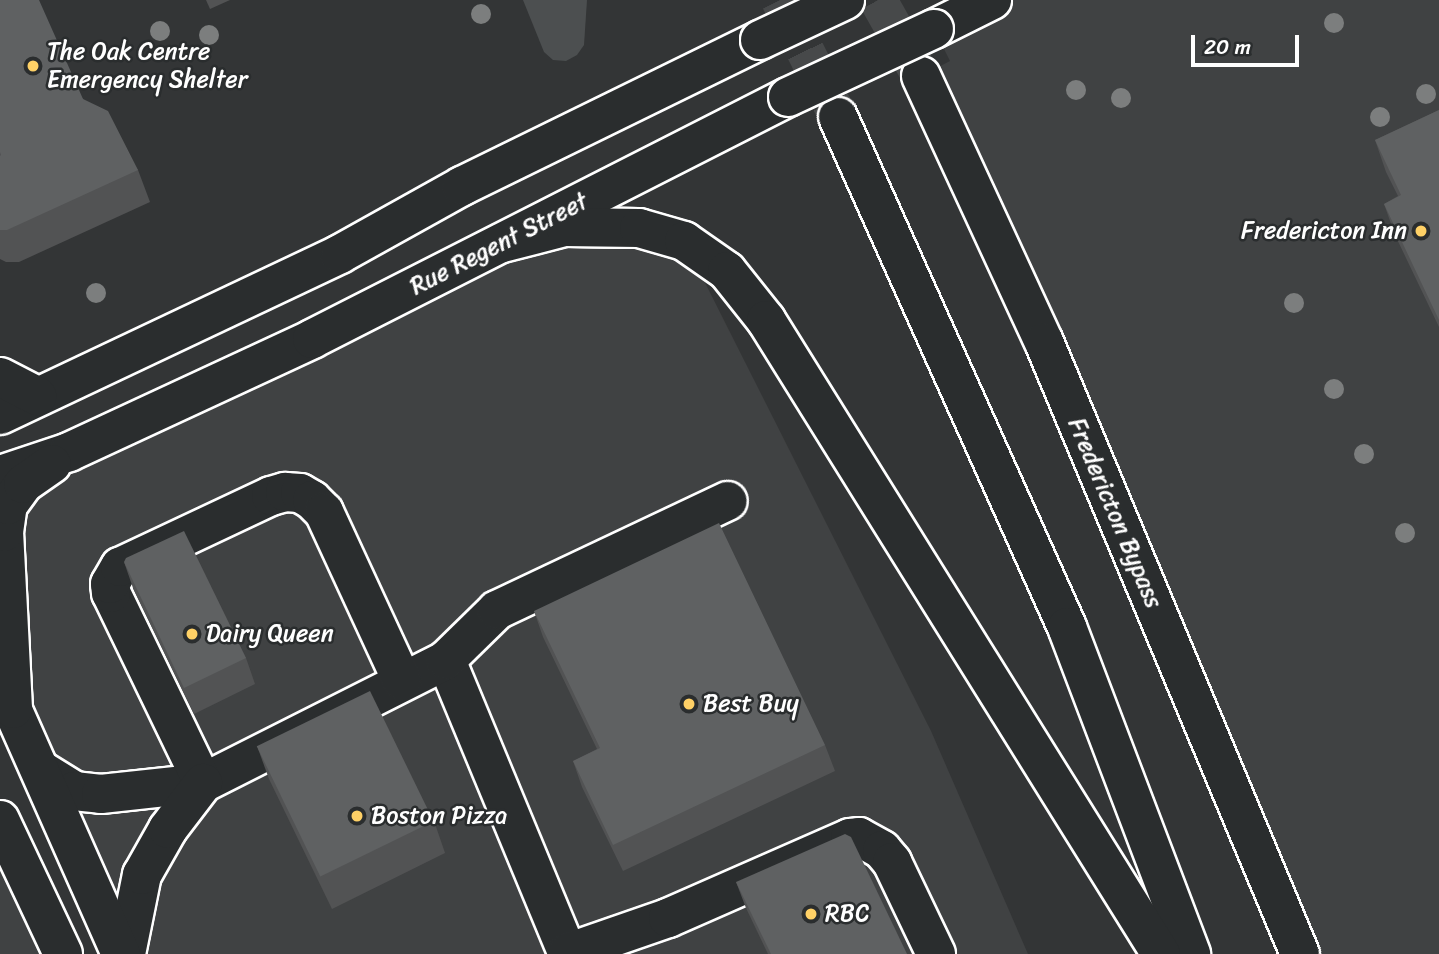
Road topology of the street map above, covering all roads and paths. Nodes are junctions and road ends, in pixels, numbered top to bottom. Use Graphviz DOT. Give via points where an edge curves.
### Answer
graph roads {
  1 [pos="845,0"];
  2 [pos="992,0"];
  3 [pos="921,76"];
  4 [pos="838,117"];
  5 [pos="502,243"];
  6 [pos="0,377"];
  7 [pos="37,396"];
  8 [pos="0,415"];
  9 [pos="69,452"];
  10 [pos="0,475"];
  11 [pos="728,502"];
  12 [pos="446,660"];
  13 [pos="402,681"];
  14 [pos="6,696"];
  15 [pos="41,770"];
  16 [pos="203,783"];
  17 [pos="0,820"];
  18 [pos="568,953"];
  19 [pos="63,954"];
  20 [pos="124,954"];
  21 [pos="936,954"];
  22 [pos="1161,954"];
  23 [pos="1191,954"];
  24 [pos="1300,954"];
  1 -- 7 [label="main road, bridge" via="462,186 340,254"];
  2 -- 5 [label="main road, Rue Regent Street, bridge" via="788,97"];
  3 -- 24 [label="main road, Fredericton Bypass" via="1044,342"];
  4 -- 23 [label="main road" via="1067,627"];
  5 -- 9 [label="main road, Rue Regent Street" via="312,339"];
  5 -- 22 [label="main road" via="565,227 639,228 684,242 727,271 766,320"];
  6 -- 7 [label="main road"];
  7 -- 8 [label="main road"];
  9 -- 10 [label="main road, Rue Regent Street"];
  9 -- 14 [label="main road" via="23,484 8,506"];
  11 -- 12 [label="main road" via="497,610"];
  12 -- 13 [label="main road"];
  12 -- 18 [label="main road"];
  13 -- 16 [label="main road"];
  13 -- 16 [label="main road" via="324,512 300,493 271,496 120,567 110,584 111,593"];
  14 -- 15 [label="main road"];
  15 -- 16 [label="main road" via="74,791 102,794"];
  15 -- 20 [label="main road"];
  16 -- 20 [label="main road" via="142,874"];
  17 -- 19 [label="main road"];
  18 -- 21 [label="main road" via="668,918 859,838 882,850 892,862"];
}
